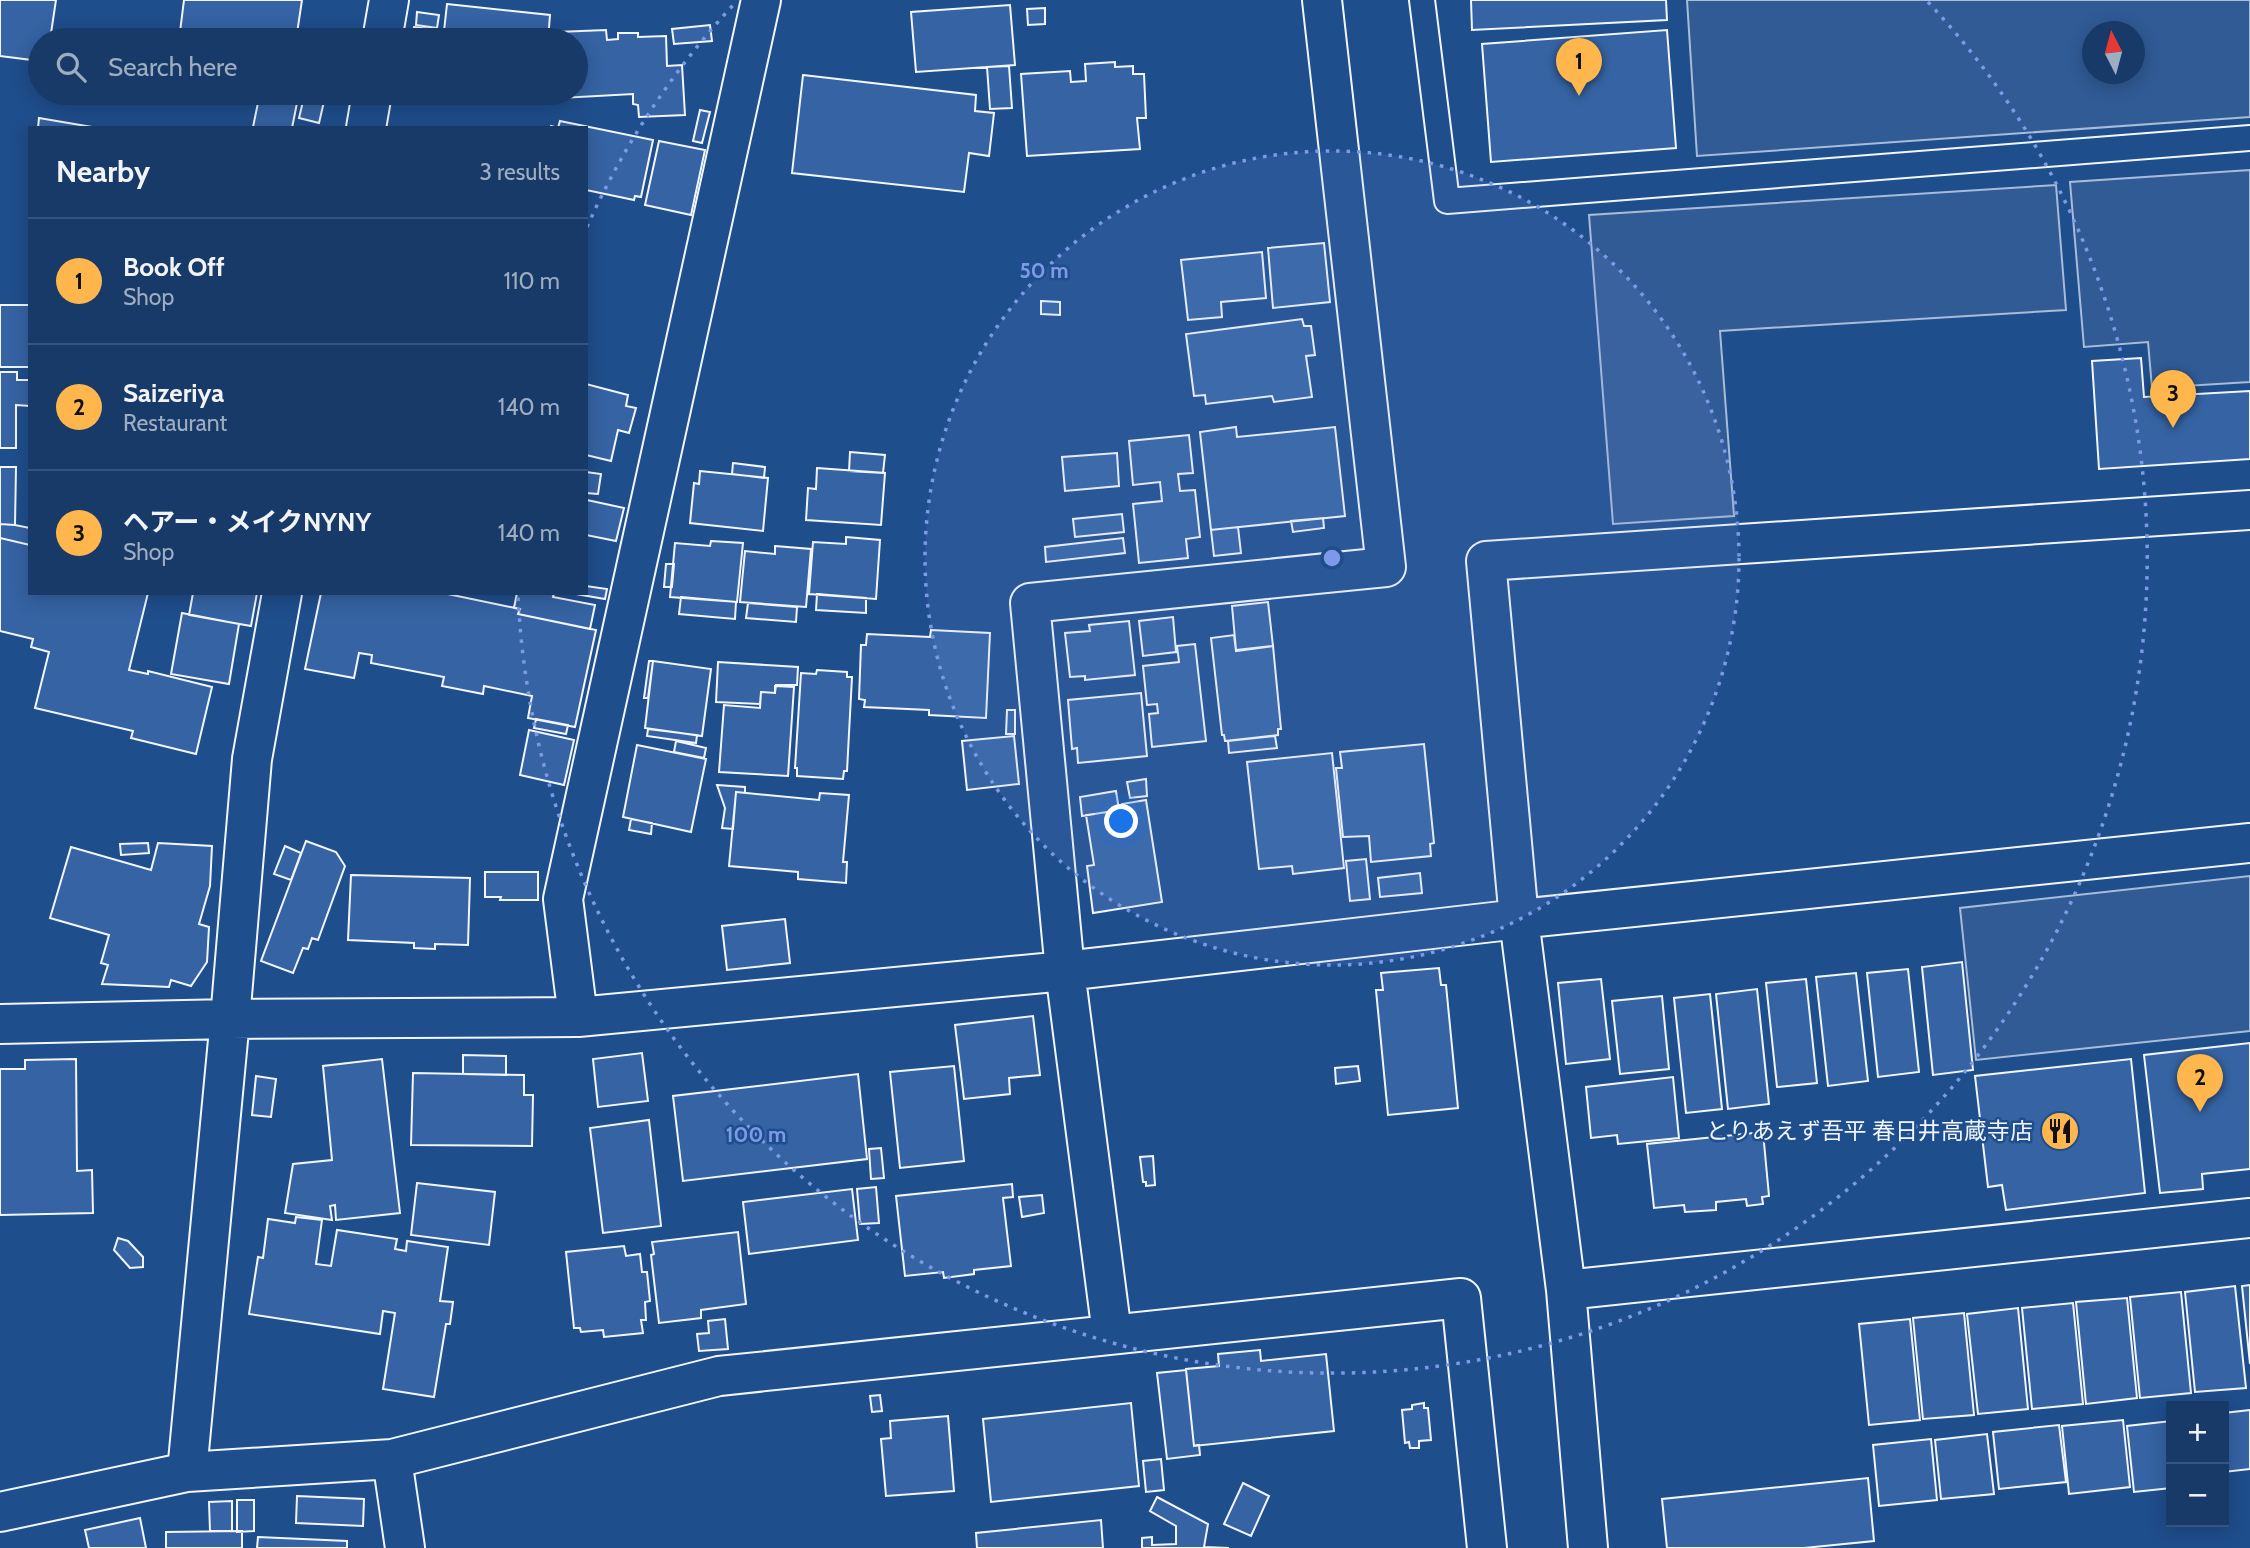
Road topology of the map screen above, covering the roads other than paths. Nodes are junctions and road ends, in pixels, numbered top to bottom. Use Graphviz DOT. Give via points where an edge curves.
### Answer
graph roads {
  1 [pos="389,0"];
  2 [pos="760,0"];
  3 [pos="1322,0"];
  4 [pos="1422,0"];
  5 [pos="384,28"];
  6 [pos="370,105"];
  7 [pos="366,126"];
  8 [pos="2250,138"];
  9 [pos="2250,510"];
  10 [pos="282,595"];
  11 [pos="2250,843"];
  12 [pos="1519,919"];
  13 [pos="1065,971"];
  14 [pos="578,1017"];
  15 [pos="230,1019"];
  16 [pos="0,1024"];
  17 [pos="2250,1219"];
  18 [pos="1566,1290"];
  19 [pos="1112,1334"];
  20 [pos="392,1459"];
  21 [pos="187,1472"];
  22 [pos="0,1512"];
  23 [pos="405,1548"];
  24 [pos="1487,1548"];
  25 [pos="1588,1548"];
  1 -- 5 [label="street"];
  2 -- 14 [label="street" via="563,899"];
  3 -- 13 [label="street" via="1386,567 1030,603"];
  4 -- 8 [label="lane" via="1447,201"];
  6 -- 7 [label="street"];
  9 -- 12 [label="street" via="1486,561"];
  10 -- 15 [label="street" via="252,759"];
  11 -- 12 [label="street"];
  12 -- 13 [label="street"];
  12 -- 18 [label="street"];
  13 -- 14 [label="street"];
  13 -- 19 [label="street"];
  14 -- 15 [label="street"];
  15 -- 16 [label="street"];
  15 -- 21 [label="street"];
  17 -- 18 [label="street"];
  18 -- 25 [label="street"];
  19 -- 20 [label="street" via="719,1376"];
  19 -- 24 [label="street" via="1461,1298"];
  20 -- 21 [label="street"];
  20 -- 23 [label="street"];
  21 -- 22 [label="street"];
}
